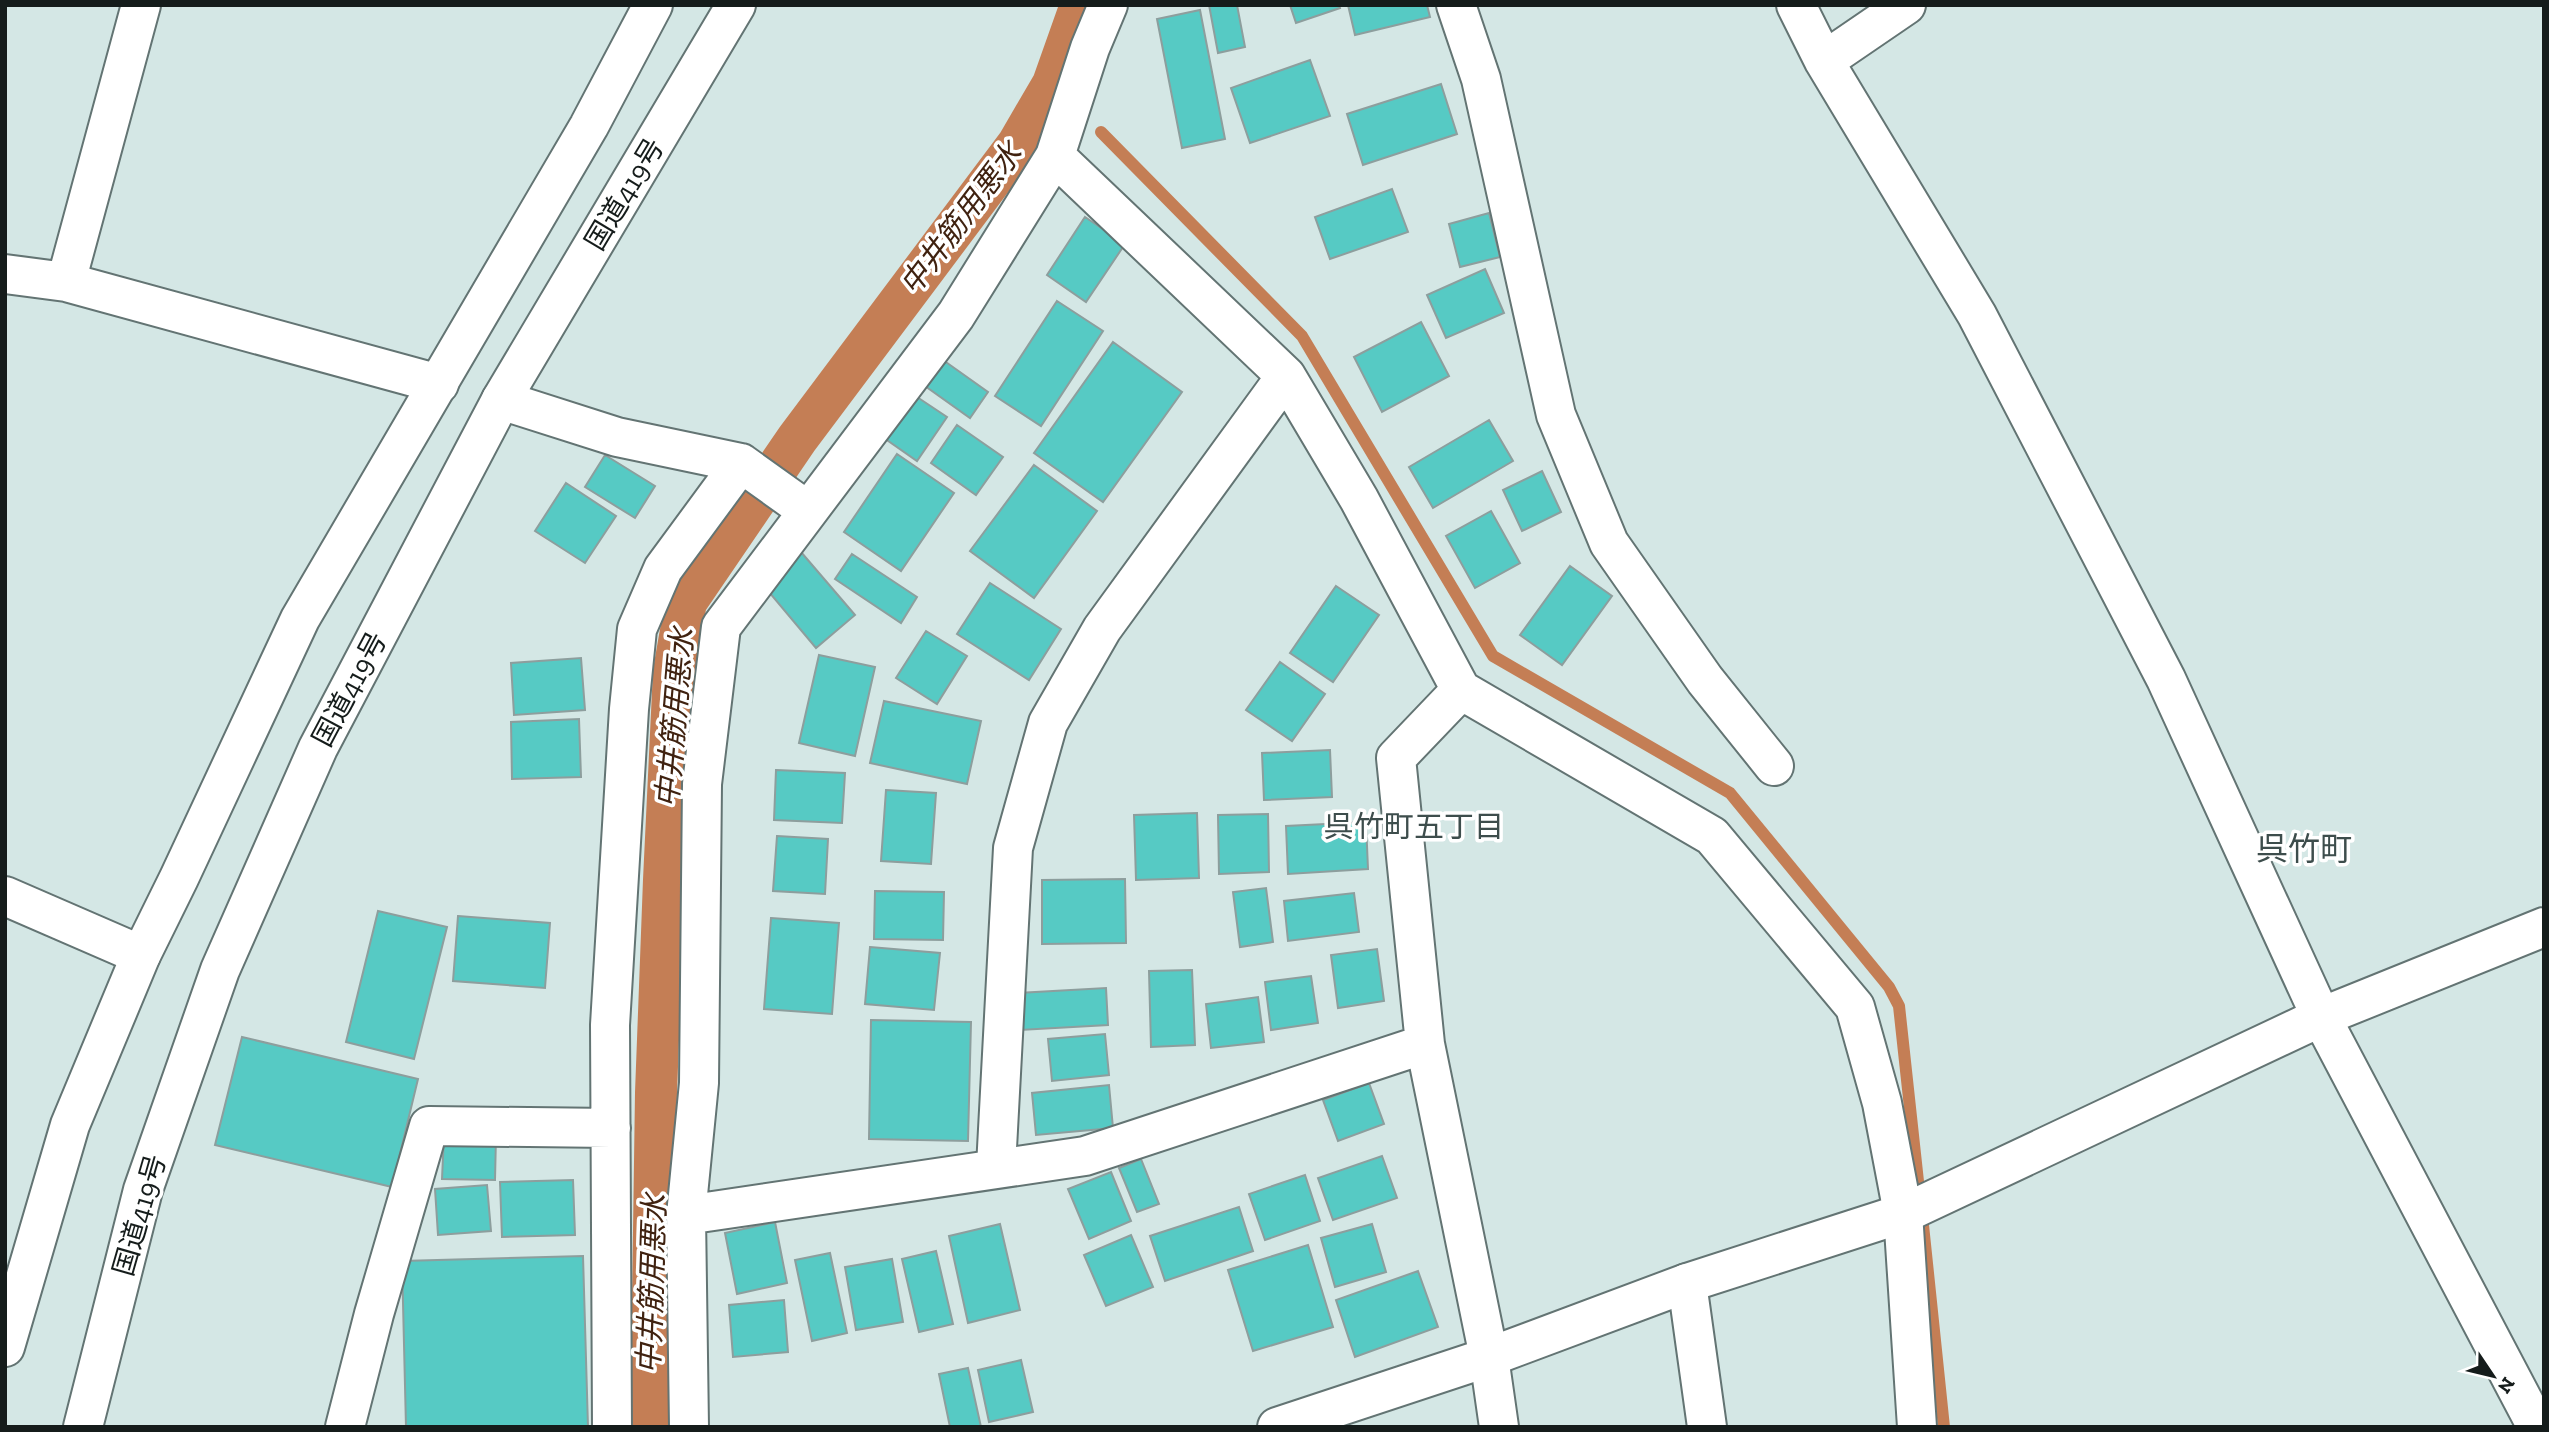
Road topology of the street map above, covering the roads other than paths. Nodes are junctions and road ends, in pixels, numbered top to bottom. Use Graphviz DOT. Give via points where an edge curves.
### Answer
graph roads {
  1 [pos="141,5"];
  2 [pos="653,5"];
  3 [pos="736,5"];
  4 [pos="1108,5"];
  5 [pos="1456,5"];
  6 [pos="1796,5"];
  7 [pos="1906,5"];
  8 [pos="1825,61"];
  9 [pos="1055,156"];
  10 [pos="5,274"];
  11 [pos="66,282"];
  12 [pos="1286,376"];
  13 [pos="439,384"];
  14 [pos="501,400"];
  15 [pos="741,463"];
  16 [pos="807,510"];
  17 [pos="1461,690"];
  18 [pos="1774,766"];
  19 [pos="5,897"];
  20 [pos="2544,927"];
  21 [pos="141,955"];
  22 [pos="2320,1017"];
  23 [pos="1425,1044"];
  24 [pos="611,1128"];
  25 [pos="996,1167"];
  26 [pos="1905,1212"];
  27 [pos="686,1215"];
  28 [pos="1687,1283"];
  29 [pos="11,1302"];
  30 [pos="5,1347"];
  31 [pos="1489,1357"];
  32 [pos="83,1427"];
  33 [pos="345,1427"];
  34 [pos="612,1427"];
  35 [pos="689,1427"];
  36 [pos="1276,1427"];
  37 [pos="1499,1427"];
  38 [pos="1707,1427"];
  39 [pos="1917,1427"];
  40 [pos="2537,1427"];
  1 -- 11 [label="main road"];
  2 -- 13 [label="main road" via="589,126"];
  3 -- 14 [label="main road, 国道419号"];
  4 -- 9 [label="main road"];
  5 -- 18 [label="main road" via="1481,79 1556,415 1609,543 1705,680"];
  6 -- 8 [label="main road"];
  7 -- 8 [label="main road"];
  8 -- 22 [label="main road" via="1977,315 2166,679"];
  9 -- 12 [label="main road"];
  9 -- 16 [label="main road" via="956,315"];
  10 -- 11 [label="main road"];
  11 -- 13 [label="main road"];
  12 -- 17 [label="main road" via="1359,499"];
  12 -- 25 [label="main road" via="1102,629 1048,723 1013,848"];
  13 -- 21 [label="main road" via="300,619"];
  14 -- 15 [label="main road" via="617,437"];
  14 -- 32 [label="main road, 国道419号" via="318,748 220,970 143,1190"];
  15 -- 16 [label="main road"];
  15 -- 24 [label="main road" via="663,569 637,629 610,1025"];
  16 -- 27 [label="main road" via="721,627 702,783 699,1083"];
  17 -- 23 [label="main road" via="1396,758"];
  17 -- 26 [label="main road" via="1712,836 1855,1007"];
  19 -- 21 [label="main road"];
  20 -- 22 [label="main road"];
  21 -- 29 [label="main road" via="70,1125"];
  22 -- 26 [label="main road"];
  22 -- 40 [label="main road"];
  23 -- 25 [label="main road" via="1085,1156"];
  23 -- 31 [label="main road"];
  24 -- 33 [label="main road" via="429,1126"];
  24 -- 34 [label="main road"];
  25 -- 27 [label="main road"];
  26 -- 28 [label="main road"];
  26 -- 39 [label="main road"];
  27 -- 35 [label="main road"];
  28 -- 31 [label="main road"];
  28 -- 38 [label="main road"];
  29 -- 30 [label="main road"];
  31 -- 36 [label="main road"];
  31 -- 37 [label="main road"];
}
